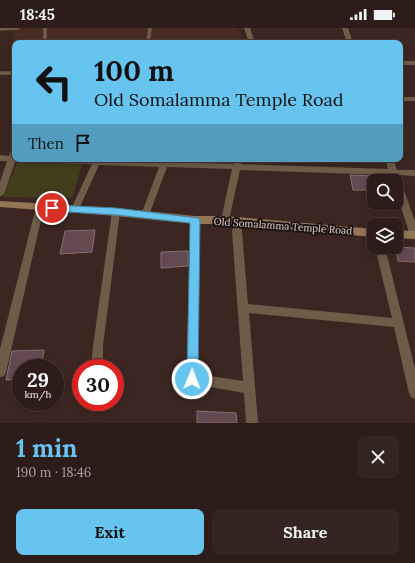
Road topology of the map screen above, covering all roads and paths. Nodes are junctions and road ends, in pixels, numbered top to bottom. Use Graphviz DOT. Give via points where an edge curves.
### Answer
graph roads {
  1 [pos="18,28"];
  2 [pos="45,28"];
  3 [pos="150,28"];
  4 [pos="248,28"];
  5 [pos="345,28"];
  6 [pos="0,29"];
  7 [pos="45,40"];
  8 [pos="148,40"];
  9 [pos="251,40"];
  10 [pos="349,40"];
  11 [pos="403,63"];
  12 [pos="415,63"];
  13 [pos="0,73"];
  14 [pos="12,73"];
  15 [pos="403,99"];
  16 [pos="415,99"];
  17 [pos="0,158"];
  18 [pos="12,159"];
  19 [pos="14,162"];
  20 [pos="97,162"];
  21 [pos="166,162"];
  22 [pos="390,162"];
  23 [pos="237,163"];
  24 [pos="394,173"];
  25 [pos="415,173"];
  26 [pos="0,194"];
  27 [pos="0,204"];
  28 [pos="40,207"];
  29 [pos="75,209"];
  30 [pos="116,212"];
  31 [pos="145,215"];
  32 [pos="195,220"];
  33 [pos="225,220"];
  34 [pos="238,221"];
  35 [pos="367,232"];
  36 [pos="403,234"];
  37 [pos="415,235"];
  38 [pos="382,254"];
  39 [pos="244,308"];
  40 [pos="399,323"];
  41 [pos="97,359"];
  42 [pos="0,372"];
  43 [pos="249,388"];
  44 [pos="415,393"];
  45 [pos="252,423"];
  1 -- 6 [label="lane"];
  2 -- 7 [label="lane"];
  3 -- 8 [label="lane"];
  4 -- 9 [label="street"];
  5 -- 10 [label="street"];
  11 -- 12 [label="street"];
  13 -- 14 [label="lane"];
  15 -- 16 [label="street"];
  17 -- 18 [label="street"];
  19 -- 26 [label="street"];
  20 -- 29 [label="street"];
  21 -- 23 [label="street"];
  21 -- 31 [label="street"];
  22 -- 24 [label="street"];
  23 -- 24 [label="street"];
  23 -- 33 [label="street"];
  24 -- 25 [label="street"];
  24 -- 37 [label="street"];
  27 -- 28 [label="street, Old Somalamma Temple Road"];
  28 -- 29 [label="street, Old Somalamma Temple Road"];
  28 -- 42 [label="street"];
  29 -- 30 [label="street, Old Somalamma Temple Road"];
  30 -- 31 [label="street, Old Somalamma Temple Road"];
  30 -- 41 [label="street"];
  31 -- 32 [label="street, Old Somalamma Temple Road"];
  32 -- 33 [label="street, Old Somalamma Temple Road"];
  32 -- 43 [label="street" via="192,379"];
  33 -- 34 [label="street, Old Somalamma Temple Road"];
  34 -- 35 [label="street, Old Somalamma Temple Road"];
  34 -- 39 [label="street"];
  36 -- 37 [label="street"];
  38 -- 40 [label="street"];
  39 -- 40 [label="street"];
  39 -- 43 [label="street"];
  40 -- 44 [label="street"];
  43 -- 45 [label="street"];
}
